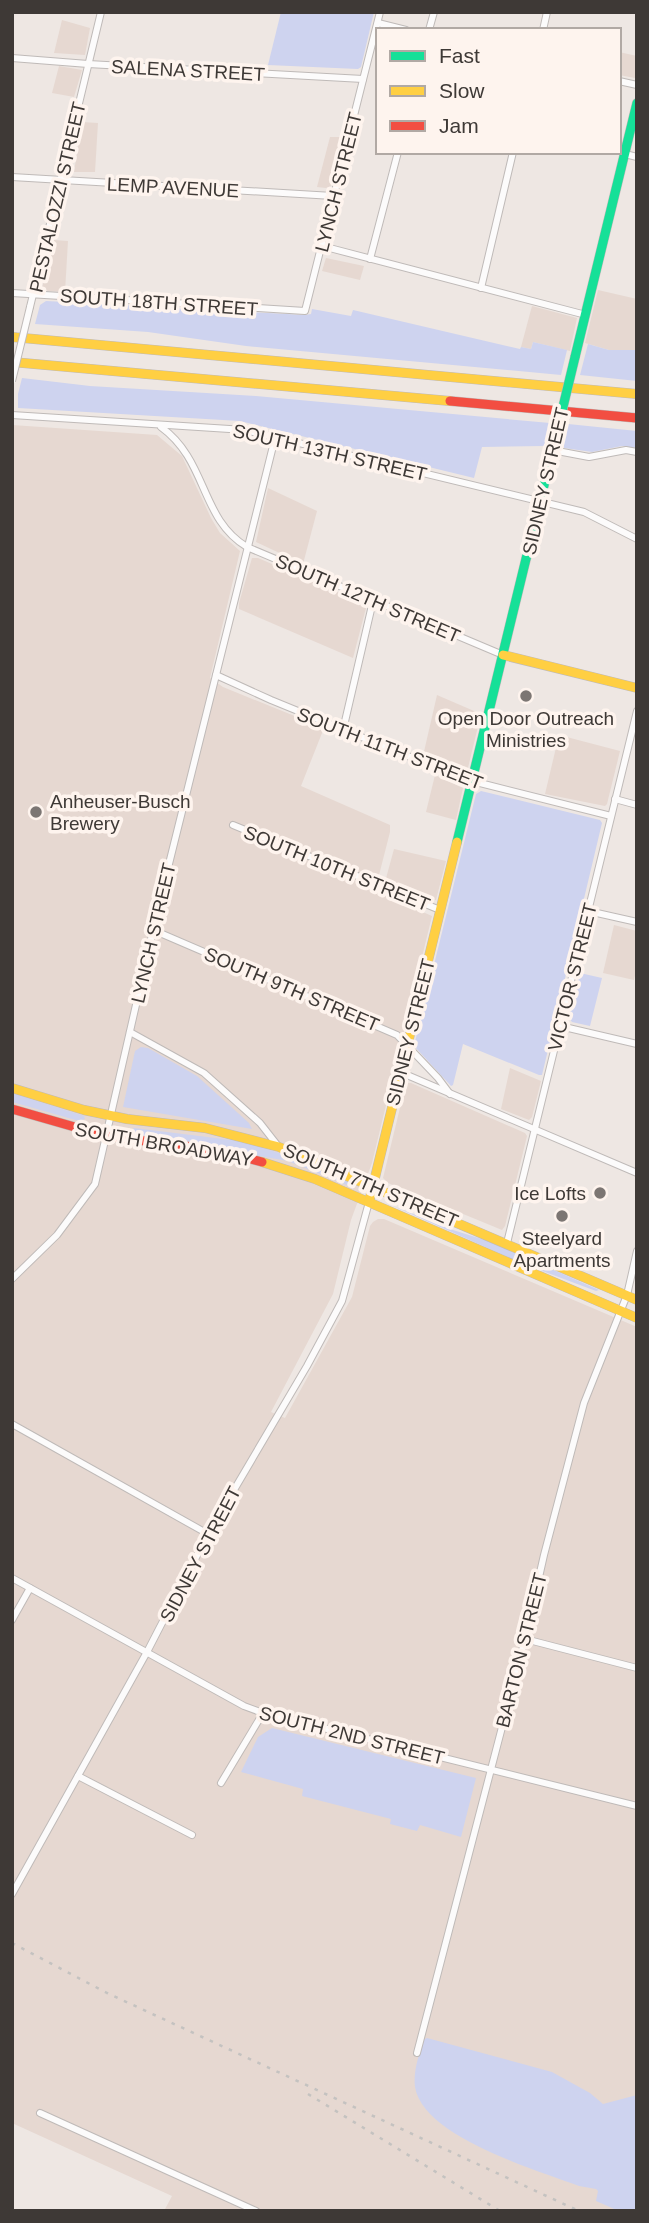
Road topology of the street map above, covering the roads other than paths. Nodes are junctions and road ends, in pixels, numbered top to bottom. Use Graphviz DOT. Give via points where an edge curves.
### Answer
graph roads {
  1 [pos="101,12"];
  2 [pos="380,12"];
  3 [pos="377,23"];
  4 [pos="398,28"];
  5 [pos="12,58"];
  6 [pos="89,64"];
  7 [pos="363,79"];
  8 [pos="637,103"];
  9 [pos="397,154"];
  10 [pos="513,154"];
  11 [pos="625,154"];
  12 [pos="637,157"];
  13 [pos="12,177"];
  14 [pos="60,180"];
  15 [pos="334,196"];
  16 [pos="322,246"];
  17 [pos="370,259"];
  18 [pos="481,288"];
  19 [pos="12,293"];
  20 [pos="33,294"];
  21 [pos="305,311"];
  22 [pos="586,315"];
  23 [pos="13,337"];
  24 [pos="12,362"];
  25 [pos="12,381"];
  26 [pos="637,394"];
  27 [pos="12,415"];
  28 [pos="637,418"];
  29 [pos="160,425"];
  30 [pos="275,438"];
  31 [pos="554,445"];
  32 [pos="637,452"];
  33 [pos="541,500"];
  34 [pos="637,539"];
  35 [pos="247,547"];
  36 [pos="373,601"];
  37 [pos="503,655"];
  38 [pos="216,675"];
  39 [pos="637,688"];
  40 [pos="637,711"];
  41 [pos="343,730"];
  42 [pos="472,782"];
  43 [pos="615,799"];
  44 [pos="637,805"];
  45 [pos="611,816"];
  46 [pos="233,825"];
  47 [pos="440,911"];
  48 [pos="588,911"];
  49 [pos="637,922"];
  50 [pos="153,930"];
  51 [pos="560,1026"];
  52 [pos="130,1032"];
  53 [pos="408,1044"];
  54 [pos="637,1044"];
  55 [pos="400,1072"];
  56 [pos="12,1088"];
  57 [pos="450,1094"];
  58 [pos="12,1109"];
  59 [pos="111,1116"];
  60 [pos="535,1130"];
  61 [pos="106,1136"];
  62 [pos="279,1147"];
  63 [pos="637,1173"];
  64 [pos="315,1179"];
  65 [pos="373,1186"];
  66 [pos="369,1202"];
  67 [pos="507,1243"];
  68 [pos="637,1251"];
  69 [pos="12,1279"];
  70 [pos="627,1295"];
  71 [pos="637,1300"];
  72 [pos="621,1311"];
  73 [pos="637,1318"];
  74 [pos="12,1424"];
  75 [pos="208,1534"];
  76 [pos="12,1578"];
  77 [pos="30,1588"];
  78 [pos="12,1620"];
  79 [pos="525,1639"];
  80 [pos="148,1652"];
  81 [pos="637,1668"];
  82 [pos="264,1713"];
  83 [pos="490,1769"];
  84 [pos="78,1776"];
  85 [pos="222,1783"];
  86 [pos="637,1806"];
  87 [pos="192,1835"];
  88 [pos="12,1894"];
  89 [pos="417,2053"];
  90 [pos="40,2113"];
  91 [pos="256,2211"];
  1 -- 6 [label="street, PESTALOZZI STREET"];
  2 -- 3 [label="street, LYNCH STREET"];
  3 -- 4 [label="street"];
  3 -- 7 [label="street, LYNCH STREET"];
  5 -- 6 [label="street, SALENA STREET"];
  6 -- 7 [label="street, SALENA STREET"];
  6 -- 14 [label="street, PESTALOZZI STREET"];
  7 -- 15 [label="street, LYNCH STREET"];
  8 -- 11 [label="main road, SIDNEY STREET"];
  9 -- 17 [label="street"];
  10 -- 18 [label="street"];
  11 -- 12 [label="street"];
  11 -- 22 [label="main road, SIDNEY STREET"];
  13 -- 14 [label="street, LEMP AVENUE"];
  14 -- 15 [label="street, LEMP AVENUE"];
  14 -- 20 [label="street, PESTALOZZI STREET"];
  15 -- 16 [label="street, LYNCH STREET"];
  16 -- 17 [label="street"];
  16 -- 21 [label="street, LYNCH STREET"];
  17 -- 18 [label="street"];
  18 -- 22 [label="street"];
  19 -- 20 [label="street, SOUTH 18TH STREET"];
  20 -- 21 [label="street, SOUTH 18TH STREET"];
  20 -- 25 [label="street, PESTALOZZI STREET, bridge"];
  22 -- 31 [label="main road, SIDNEY STREET, bridge"];
  23 -- 26 [label="main road"];
  24 -- 28 [label="main road"];
  27 -- 29 [label="street, SOUTH 13TH STREET"];
  29 -- 30 [label="street, SOUTH 13TH STREET" via="231,428"];
  29 -- 35 [label="street, SOUTH 12TH STREET" via="187,452 222,526"];
  30 -- 33 [label="street, SOUTH 13TH STREET"];
  30 -- 35 [label="street, LYNCH STREET"];
  31 -- 32 [label="street" via="589,457"];
  31 -- 33 [label="main road, SIDNEY STREET"];
  33 -- 34 [label="street, SOUTH 13TH STREET" via="584,512"];
  33 -- 37 [label="main road, SIDNEY STREET"];
  35 -- 36 [label="street, SOUTH 12TH STREET"];
  35 -- 38 [label="street, LYNCH STREET"];
  36 -- 37 [label="street, SOUTH 12TH STREET"];
  36 -- 41 [label="street"];
  37 -- 39 [label="main road, SOUTH 12TH STREET"];
  37 -- 42 [label="main road, SIDNEY STREET"];
  38 -- 41 [label="street, SOUTH 11TH STREET"];
  38 -- 50 [label="street, LYNCH STREET"];
  40 -- 43 [label="street, VICTOR STREET"];
  41 -- 42 [label="street, SOUTH 11TH STREET"];
  42 -- 45 [label="street, SOUTH 11TH STREET"];
  42 -- 47 [label="main road, SIDNEY STREET"];
  43 -- 44 [label="street"];
  43 -- 45 [label="street, VICTOR STREET"];
  45 -- 48 [label="street, VICTOR STREET"];
  46 -- 47 [label="street, SOUTH 10TH STREET"];
  47 -- 53 [label="main road, SIDNEY STREET"];
  48 -- 49 [label="street"];
  48 -- 51 [label="street, VICTOR STREET"];
  50 -- 52 [label="street, LYNCH STREET"];
  50 -- 53 [label="street, SOUTH 9TH STREET" via="391,1032"];
  51 -- 54 [label="street"];
  51 -- 60 [label="street, VICTOR STREET"];
  52 -- 59 [label="street, LYNCH STREET"];
  52 -- 62 [label="street, SOUTH 7TH STREET" via="205,1073 260,1123"];
  53 -- 55 [label="main road, SIDNEY STREET"];
  53 -- 57 [label="street, SOUTH 9TH STREET"];
  55 -- 57 [label="street, SOUTH 9TH STREET"];
  55 -- 65 [label="main road, SIDNEY STREET"];
  56 -- 59 [label="main road, SOUTH BROADWAY"];
  57 -- 60 [label="street, SOUTH 9TH STREET"];
  58 -- 61 [label="main road, SOUTH BROADWAY"];
  59 -- 61 [label="street, LYNCH STREET"];
  59 -- 62 [label="main road, SOUTH BROADWAY" via="205,1128"];
  60 -- 63 [label="street, SOUTH 9TH STREET"];
  60 -- 67 [label="street, VICTOR STREET"];
  61 -- 64 [label="main road, SOUTH BROADWAY" via="216,1150"];
  61 -- 69 [label="street, LYNCH STREET" via="96,1184 57,1235"];
  62 -- 65 [label="main road, SOUTH 7TH STREET"];
  64 -- 66 [label="main road, SOUTH 7TH STREET"];
  65 -- 66 [label="main road, SIDNEY STREET"];
  65 -- 67 [label="main road, SOUTH 7TH STREET"];
  66 -- 72 [label="main road, SOUTH 7TH STREET"];
  66 -- 75 [label="street, SIDNEY STREET" via="342,1301"];
  67 -- 70 [label="main road, SOUTH 7TH STREET"];
  68 -- 70 [label="street, BARTON STREET"];
  70 -- 71 [label="main road, SOUTH 7TH STREET"];
  70 -- 72 [label="street, BARTON STREET"];
  72 -- 73 [label="main road, SOUTH 7TH STREET"];
  72 -- 79 [label="street, BARTON STREET" via="584,1403"];
  74 -- 75 [label="street"];
  75 -- 80 [label="street, SIDNEY STREET"];
  76 -- 77 [label="street, SOUTH 2ND STREET"];
  77 -- 78 [label="street"];
  77 -- 80 [label="street, SOUTH 2ND STREET"];
  79 -- 81 [label="street"];
  79 -- 83 [label="street, BARTON STREET"];
  80 -- 82 [label="street, SOUTH 2ND STREET"];
  80 -- 84 [label="street, SIDNEY STREET"];
  82 -- 83 [label="street, SOUTH 2ND STREET"];
  82 -- 85 [label="street"];
  83 -- 86 [label="street, SOUTH 2ND STREET"];
  83 -- 89 [label="street, BARTON STREET"];
  84 -- 87 [label="street"];
  84 -- 88 [label="street, SIDNEY STREET"];
  90 -- 91 [label="street"];
}
